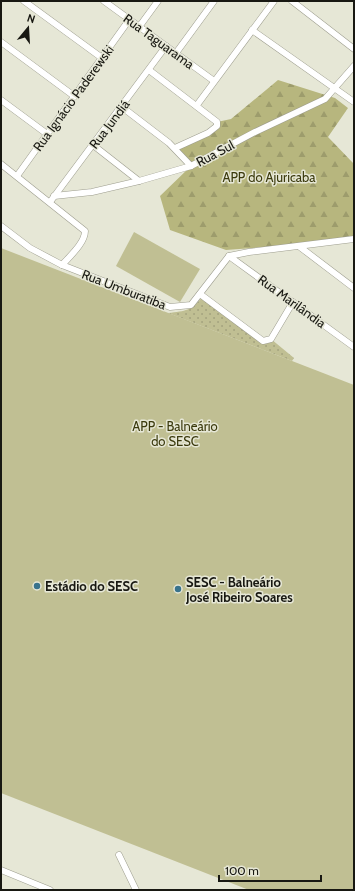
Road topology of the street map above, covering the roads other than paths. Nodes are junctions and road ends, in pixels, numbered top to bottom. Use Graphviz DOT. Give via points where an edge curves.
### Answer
graph roads {
  1 [pos="24,1"];
  2 [pos="104,1"];
  3 [pos="158,1"];
  4 [pos="214,1"];
  5 [pos="274,1"];
  6 [pos="292,1"];
  7 [pos="130,20"];
  8 [pos="139,27"];
  9 [pos="252,30"];
  10 [pos="1,42"];
  11 [pos="166,46"];
  12 [pos="354,49"];
  13 [pos="176,53"];
  14 [pos="102,58"];
  15 [pos="354,66"];
  16 [pos="149,70"];
  17 [pos="214,81"];
  18 [pos="335,90"];
  19 [pos="74,96"];
  20 [pos="1,100"];
  21 [pos="354,102"];
  22 [pos="197,105"];
  23 [pos="122,107"];
  24 [pos="47,134"];
  25 [pos="93,145"];
  26 [pos="175,148"];
  27 [pos="1,164"];
  28 [pos="191,166"];
  29 [pos="17,176"];
  30 [pos="139,181"];
  31 [pos="54,196"];
  32 [pos="50,202"];
  33 [pos="1,226"];
  34 [pos="354,239"];
  35 [pos="300,247"];
  36 [pos="229,256"];
  37 [pos="62,265"];
  38 [pos="354,288"];
  39 [pos="200,294"];
  40 [pos="293,302"];
  41 [pos="354,347"];
  42 [pos="119,855"];
  43 [pos="1,870"];
  44 [pos="50,890"];
  45 [pos="136,890"];
  1 -- 14 [label="street"];
  2 -- 7 [label="street, Rua Taguarama"];
  3 -- 8 [label="street"];
  4 -- 13 [label="street"];
  5 -- 9 [label="street"];
  6 -- 12 [label="street"];
  7 -- 8 [label="street, Rua Taguarama"];
  7 -- 14 [label="street, Rua Ignácio Paderewski"];
  8 -- 11 [label="street, Rua Taguarama"];
  9 -- 17 [label="street"];
  9 -- 18 [label="street"];
  10 -- 19 [label="street"];
  11 -- 13 [label="street, Rua Taguarama"];
  11 -- 16 [label="street, Rua Jundiá"];
  13 -- 17 [label="street, Rua Taguarama"];
  14 -- 19 [label="street, Rua Ignácio Paderewski"];
  15 -- 18 [label="street, Rua Sul"];
  16 -- 22 [label="street"];
  16 -- 23 [label="street, Rua Jundiá"];
  17 -- 22 [label="street"];
  18 -- 21 [label="street"];
  18 -- 28 [label="street, Rua Sul" via="318,104 255,132"];
  19 -- 24 [label="street, Rua Ignácio Paderewski"];
  20 -- 24 [label="street"];
  22 -- 26 [label="street" via="217,122 217,126 208,133"];
  23 -- 25 [label="street, Rua Jundiá"];
  23 -- 26 [label="street"];
  24 -- 29 [label="street, Rua Ignácio Paderewski"];
  25 -- 30 [label="street"];
  25 -- 31 [label="street, Rua Jundiá"];
  26 -- 28 [label="street"];
  27 -- 29 [label="street"];
  28 -- 30 [label="street, Rua Sul"];
  29 -- 32 [label="street"];
  30 -- 31 [label="street, Rua Sul" via="92,192"];
  31 -- 32 [label="street, Rua Jundiá"];
  32 -- 37 [label="street" via="85,231 79,246"];
  33 -- 37 [label="street, Rua Umburatiba" via="30,248"];
  34 -- 35 [label="street"];
  35 -- 36 [label="street"];
  35 -- 38 [label="street"];
  36 -- 39 [label="street, Rua Umburatiba"];
  36 -- 40 [label="street, Rua Marilândia"];
  37 -- 39 [label="street, Rua Umburatiba" via="170,307 191,305"];
  39 -- 40 [label="street" via="263,341 271,339"];
  40 -- 41 [label="street, Rua Marilândia"];
  42 -- 45 [label="street"];
  43 -- 44 [label="street"];
}
